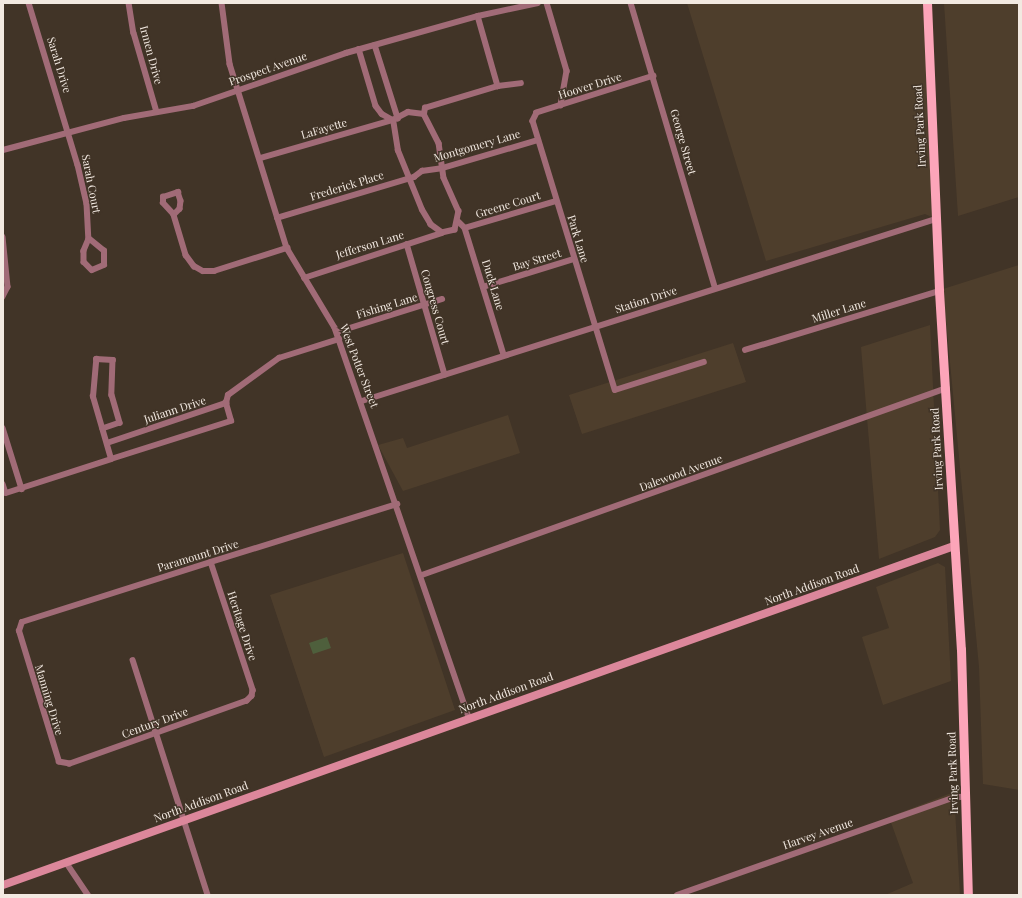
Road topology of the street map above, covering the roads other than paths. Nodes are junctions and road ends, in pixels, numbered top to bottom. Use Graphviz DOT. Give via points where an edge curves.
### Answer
graph roads {
  1 [pos="29,3"];
  2 [pos="129,3"];
  3 [pos="222,3"];
  4 [pos="538,3"];
  5 [pos="547,3"];
  6 [pos="631,3"];
  7 [pos="927,3"];
  8 [pos="478,16"];
  9 [pos="375,45"];
  10 [pos="359,49"];
  11 [pos="654,76"];
  12 [pos="521,83"];
  13 [pos="498,86"];
  14 [pos="237,89"];
  15 [pos="561,105"];
  16 [pos="157,112"];
  17 [pos="424,114"];
  18 [pos="533,116"];
  19 [pos="395,119"];
  20 [pos="69,133"];
  21 [pos="538,140"];
  22 [pos="3,150"];
  23 [pos="261,158"];
  24 [pos="442,168"];
  25 [pos="422,171"];
  26 [pos="409,178"];
  27 [pos="556,201"];
  28 [pos="174,214"];
  29 [pos="277,218"];
  30 [pos="936,219"];
  31 [pos="459,222"];
  32 [pos="465,228"];
  33 [pos="442,233"];
  34 [pos="3,237"];
  35 [pos="89,239"];
  36 [pos="407,244"];
  37 [pos="287,248"];
  38 [pos="574,259"];
  39 [pos="304,278"];
  40 [pos="483,287"];
  41 [pos="716,287"];
  42 [pos="939,291"];
  43 [pos="5,295"];
  44 [pos="442,299"];
  45 [pos="424,305"];
  46 [pos="594,326"];
  47 [pos="337,332"];
  48 [pos="340,339"];
  49 [pos="745,350"];
  50 [pos="504,356"];
  51 [pos="704,362"];
  52 [pos="444,374"];
  53 [pos="947,388"];
  54 [pos="362,400"];
  55 [pos="226,403"];
  56 [pos="3,428"];
  57 [pos="103,429"];
  58 [pos="107,443"];
  59 [pos="111,459"];
  60 [pos="3,484"];
  61 [pos="22,489"];
  62 [pos="397,504"];
  63 [pos="954,546"];
  64 [pos="211,562"];
  65 [pos="422,575"];
  66 [pos="21,638"];
  67 [pos="133,660"];
  68 [pos="252,696"];
  69 [pos="469,718"];
  70 [pos="157,733"];
  71 [pos="63,764"];
  72 [pos="967,796"];
  73 [pos="186,819"];
  74 [pos="66,862"];
  75 [pos="3,885"];
  76 [pos="88,895"];
  77 [pos="208,895"];
  78 [pos="677,895"];
  79 [pos="968,895"];
  1 -- 20 [label="street, Sarah Drive"];
  2 -- 16 [label="street, Irmen Drive" via="134,33"];
  3 -- 14 [label="street, West Potter Street" via="230,64"];
  4 -- 8 [label="street, Prospect Avenue"];
  5 -- 15 [label="street" via="567,71"];
  6 -- 11 [label="street, George Street"];
  7 -- 30 [label="main road, Irving Park Road"];
  8 -- 9 [label="street, Prospect Avenue"];
  8 -- 13 [label="street"];
  9 -- 10 [label="street, Prospect Avenue"];
  9 -- 19 [label="street"];
  10 -- 14 [label="street, Prospect Avenue"];
  10 -- 19 [label="street" via="376,106 382,114"];
  11 -- 15 [label="street, Hoover Drive"];
  11 -- 41 [label="street, George Street"];
  12 -- 13 [label="street"];
  13 -- 17 [label="street" via="425,108"];
  14 -- 16 [label="street, Prospect Avenue" via="193,106"];
  14 -- 23 [label="street, West Potter Street"];
  15 -- 18 [label="street, Hoover Drive"];
  16 -- 20 [label="street, Prospect Avenue"];
  17 -- 19 [label="street, LaFayette" via="408,112"];
  17 -- 24 [label="street" via="439,143"];
  18 -- 21 [label="street, Park Lane"];
  19 -- 23 [label="street, LaFayette"];
  19 -- 26 [label="street" via="398,151"];
  20 -- 22 [label="street, Prospect Avenue"];
  20 -- 35 [label="street, Sarah Court" via="87,204"];
  21 -- 24 [label="street, Montgomery Lane"];
  21 -- 27 [label="street, Park Lane"];
  23 -- 29 [label="street, West Potter Street"];
  24 -- 25 [label="street, Montgomery Lane"];
  24 -- 31 [label="street" via="460,211"];
  25 -- 26 [label="street, Frederick Place"];
  26 -- 29 [label="street, Frederick Place"];
  26 -- 33 [label="street" via="422,210 431,225"];
  27 -- 32 [label="street, Greene Court"];
  27 -- 38 [label="street, Park Lane"];
  28 -- 37 [label="street" via="189,261 203,271 214,271"];
  29 -- 37 [label="street, West Potter Street"];
  30 -- 41 [label="street, Station Drive"];
  30 -- 42 [label="main road, Irving Park Road"];
  31 -- 32 [label="street, Duck Lane"];
  31 -- 33 [label="street, Jefferson Lane" via="455,230"];
  32 -- 40 [label="street, Duck Lane"];
  33 -- 36 [label="street, Jefferson Lane"];
  34 -- 43 [label="street" via="8,287"];
  35 -- 35 [label="street, Sarah Court" via="104,251 104,265 92,270 84,262 84,251"];
  36 -- 39 [label="street, Jefferson Lane"];
  36 -- 45 [label="street, Congress Court"];
  37 -- 39 [label="street, West Potter Street"];
  38 -- 40 [label="street, Bay Street"];
  38 -- 46 [label="street, Park Lane"];
  39 -- 47 [label="street, West Potter Street"];
  40 -- 50 [label="street, Duck Lane"];
  41 -- 46 [label="street, Station Drive"];
  42 -- 49 [label="street, Miller Lane"];
  42 -- 53 [label="main road, Irving Park Road"];
  44 -- 45 [label="street, Fishing Lane"];
  45 -- 47 [label="street, Fishing Lane"];
  45 -- 52 [label="street, Congress Court"];
  46 -- 50 [label="street, Station Drive"];
  46 -- 51 [label="street, Park Lane" via="615,390"];
  47 -- 48 [label="street, West Potter Street"];
  48 -- 54 [label="street, West Potter Street"];
  48 -- 55 [label="street" via="279,358 228,395"];
  50 -- 52 [label="street, Station Drive"];
  52 -- 54 [label="street, Station Drive"];
  53 -- 63 [label="main road, Irving Park Road"];
  53 -- 65 [label="street, Dalewood Avenue"];
  54 -- 62 [label="street, West Potter Street"];
  55 -- 58 [label="street, Juliann Drive"];
  55 -- 59 [label="street" via="231,421"];
  56 -- 61 [label="street"];
  57 -- 57 [label="street" via="93,397 96,359 114,360 112,395 120,423"];
  57 -- 58 [label="street"];
  58 -- 59 [label="street"];
  59 -- 61 [label="street"];
  60 -- 61 [label="street" via="6,493"];
  62 -- 64 [label="street, Paramount Drive"];
  62 -- 65 [label="street, West Potter Street"];
  63 -- 69 [label="street, North Addison Road"];
  63 -- 72 [label="main road, Irving Park Road"];
  64 -- 66 [label="street, Paramount Drive" via="22,622 19,626"];
  64 -- 68 [label="street, Heritage Drive" via="253,690"];
  65 -- 69 [label="street, West Potter Street"];
  66 -- 71 [label="street, Manning Drive" via="55,754"];
  67 -- 70 [label="street"];
  68 -- 70 [label="street, Century Drive" via="246,701"];
  69 -- 73 [label="street, North Addison Road"];
  70 -- 71 [label="street, Century Drive"];
  70 -- 73 [label="street"];
  72 -- 78 [label="street, Harvey Avenue" via="953,798"];
  72 -- 79 [label="main road, Irving Park Road"];
  73 -- 74 [label="street, North Addison Road"];
  73 -- 77 [label="street"];
  74 -- 75 [label="street, North Addison Road"];
  74 -- 76 [label="street"];
}
